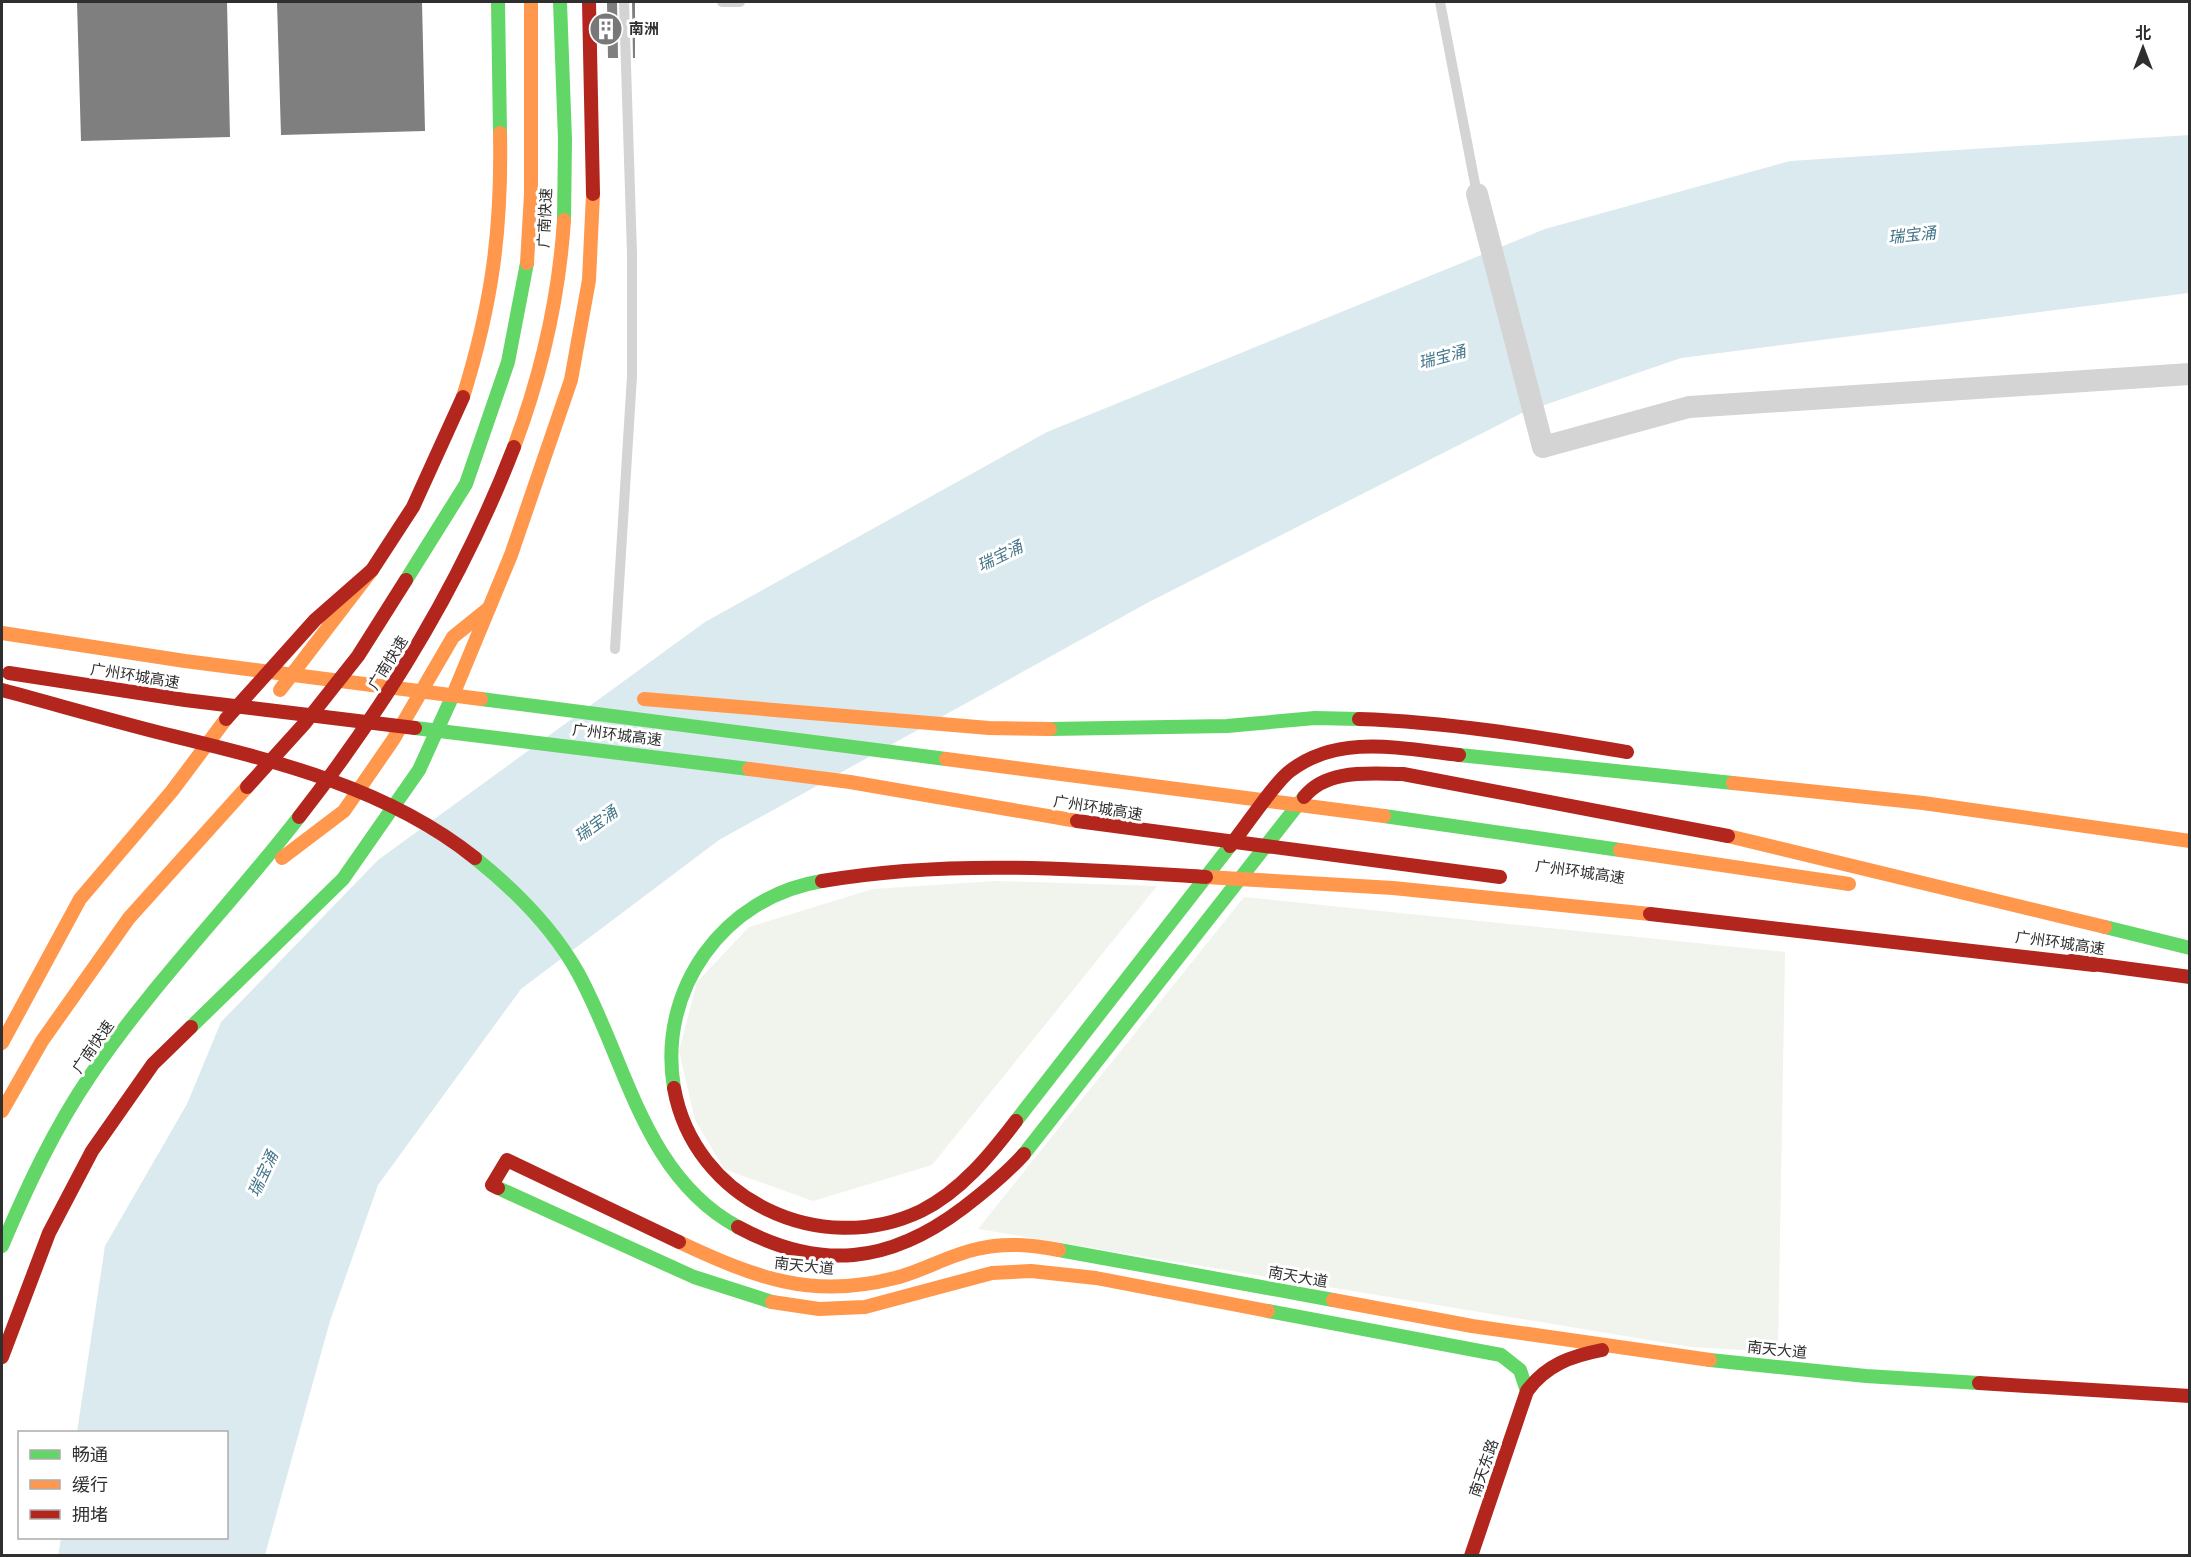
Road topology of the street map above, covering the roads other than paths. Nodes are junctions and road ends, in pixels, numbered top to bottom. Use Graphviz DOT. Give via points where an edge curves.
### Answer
graph roads {
  1 [pos="498,2"];
  2 [pos="531,2"];
  3 [pos="560,2"];
  4 [pos="589,2"];
  5 [pos="624,2"];
  6 [pos="722,2"];
  7 [pos="740,2"];
  8 [pos="1440,2"];
  9 [pos="1477,194"];
  10 [pos="2190,374"];
  11 [pos="372,570"];
  12 [pos="489,608"];
  13 [pos="2,633"];
  14 [pos="615,649"];
  15 [pos="185,661"];
  16 [pos="2,672"];
  17 [pos="508,688"];
  18 [pos="2,690"];
  19 [pos="625,698"];
  20 [pos="259,726"];
  21 [pos="249,744"];
  22 [pos="1641,754"];
  23 [pos="238,763"];
  24 [pos="1711,766"];
  25 [pos="215,801"];
  26 [pos="1923,803"];
  27 [pos="2190,841"];
  28 [pos="180,859"];
  29 [pos="1515,879"];
  30 [pos="1859,885"];
  31 [pos="1883,889"];
  32 [pos="237,892"];
  33 [pos="1656,900"];
  34 [pos="2190,933"];
  35 [pos="2190,948"];
  36 [pos="2094,965"];
  37 [pos="2190,977"];
  38 [pos="2,1043"];
  39 [pos="2,1111"];
  40 [pos="2,1246"];
  41 [pos="1615,1347"];
  42 [pos="2,1358"];
  43 [pos="1527,1391"];
  44 [pos="2190,1396"];
  45 [pos="1471,1556"];
  1 -- 11 [label="main road" via="501,190 495,267 480,343 458,413 413,507"];
  2 -- 28 [label="main road, 广南快速" via="527,269 508,362 466,484 358,656 305,723"];
  3 -- 32 [label="main road, 广南快速" via="564,196 559,275 538,381 495,496 441,608 395,686 345,758"];
  4 -- 12 [label="main road" via="593,189 589,280 571,380 512,555"];
  5 -- 14 [label="lane" via="632,364"];
  6 -- 7 [label="lane"];
  8 -- 9 [label="lane"];
  9 -- 10 [label="street" via="1543,447 1689,407"];
  11 -- 20 [label="main road" via="281,689"];
  11 -- 38 [label="main road" via="315,620 274,664 80,899"];
  12 -- 32 [label="main road" via="453,637 393,740 344,811"];
  12 -- 42 [label="main road" via="419,770 343,879 153,1064 92,1150 50,1233"];
  13 -- 15 [label="main road, 广州环城高速"];
  15 -- 17 [label="main road"];
  15 -- 30 [label="main road, 广州环城高速" via="1462,826"];
  16 -- 29 [label="main road, 广州环城高速" via="185,700 850,782 1066,820"];
  18 -- 35 [label="main road" via="258,756 343,786 437,832 495,874 543,924 577,970 651,1134 700,1200 732,1223 780,1246 819,1258 862,1256 903,1245 944,1224 985,1193 1023,1156 1308,792 1326,780 1352,774 1403,774 1680,825"];
  19 -- 22 [label="main road" via="989,728 1227,726 1315,717 1406,721 1511,732"];
  21 -- 23 [label="main road"];
  24 -- 26 [label="main road"];
  25 -- 28 [label="main road"];
  26 -- 27 [label="main road"];
  26 -- 36 [label="main road" via="1363,745 1319,755 1289,771 989,1156 944,1197 896,1223 840,1230 784,1217 737,1195 696,1152 676,1100 670,1050 679,1000 696,961 734,919 776,893 825,880 907,869 1037,866 1420,890"];
  28 -- 39 [label="main road, 广南快速" via="85,976"];
  31 -- 34 [label="main road, 广州环城高速"];
  32 -- 40 [label="main road, 广南快速" via="104,1056 54,1136"];
  33 -- 36 [label="main road, 广州环城高速"];
  36 -- 37 [label="main road, 广州环城高速"];
  41 -- 43 [label="main road" via="1580,1354 1553,1365 1535,1377"];
  41 -- 43 [label="main road, 南天大道" via="1472,1326 1034,1245 976,1249 896,1278 812,1287 773,1281 718,1260 507,1161 492,1185 690,1276 731,1293 769,1302 806,1309 869,1306 993,1273 1051,1272 1501,1355 1520,1370"];
  41 -- 44 [label="main road, 南天大道" via="1866,1376"];
  43 -- 45 [label="main road, 南天东路"];
}
